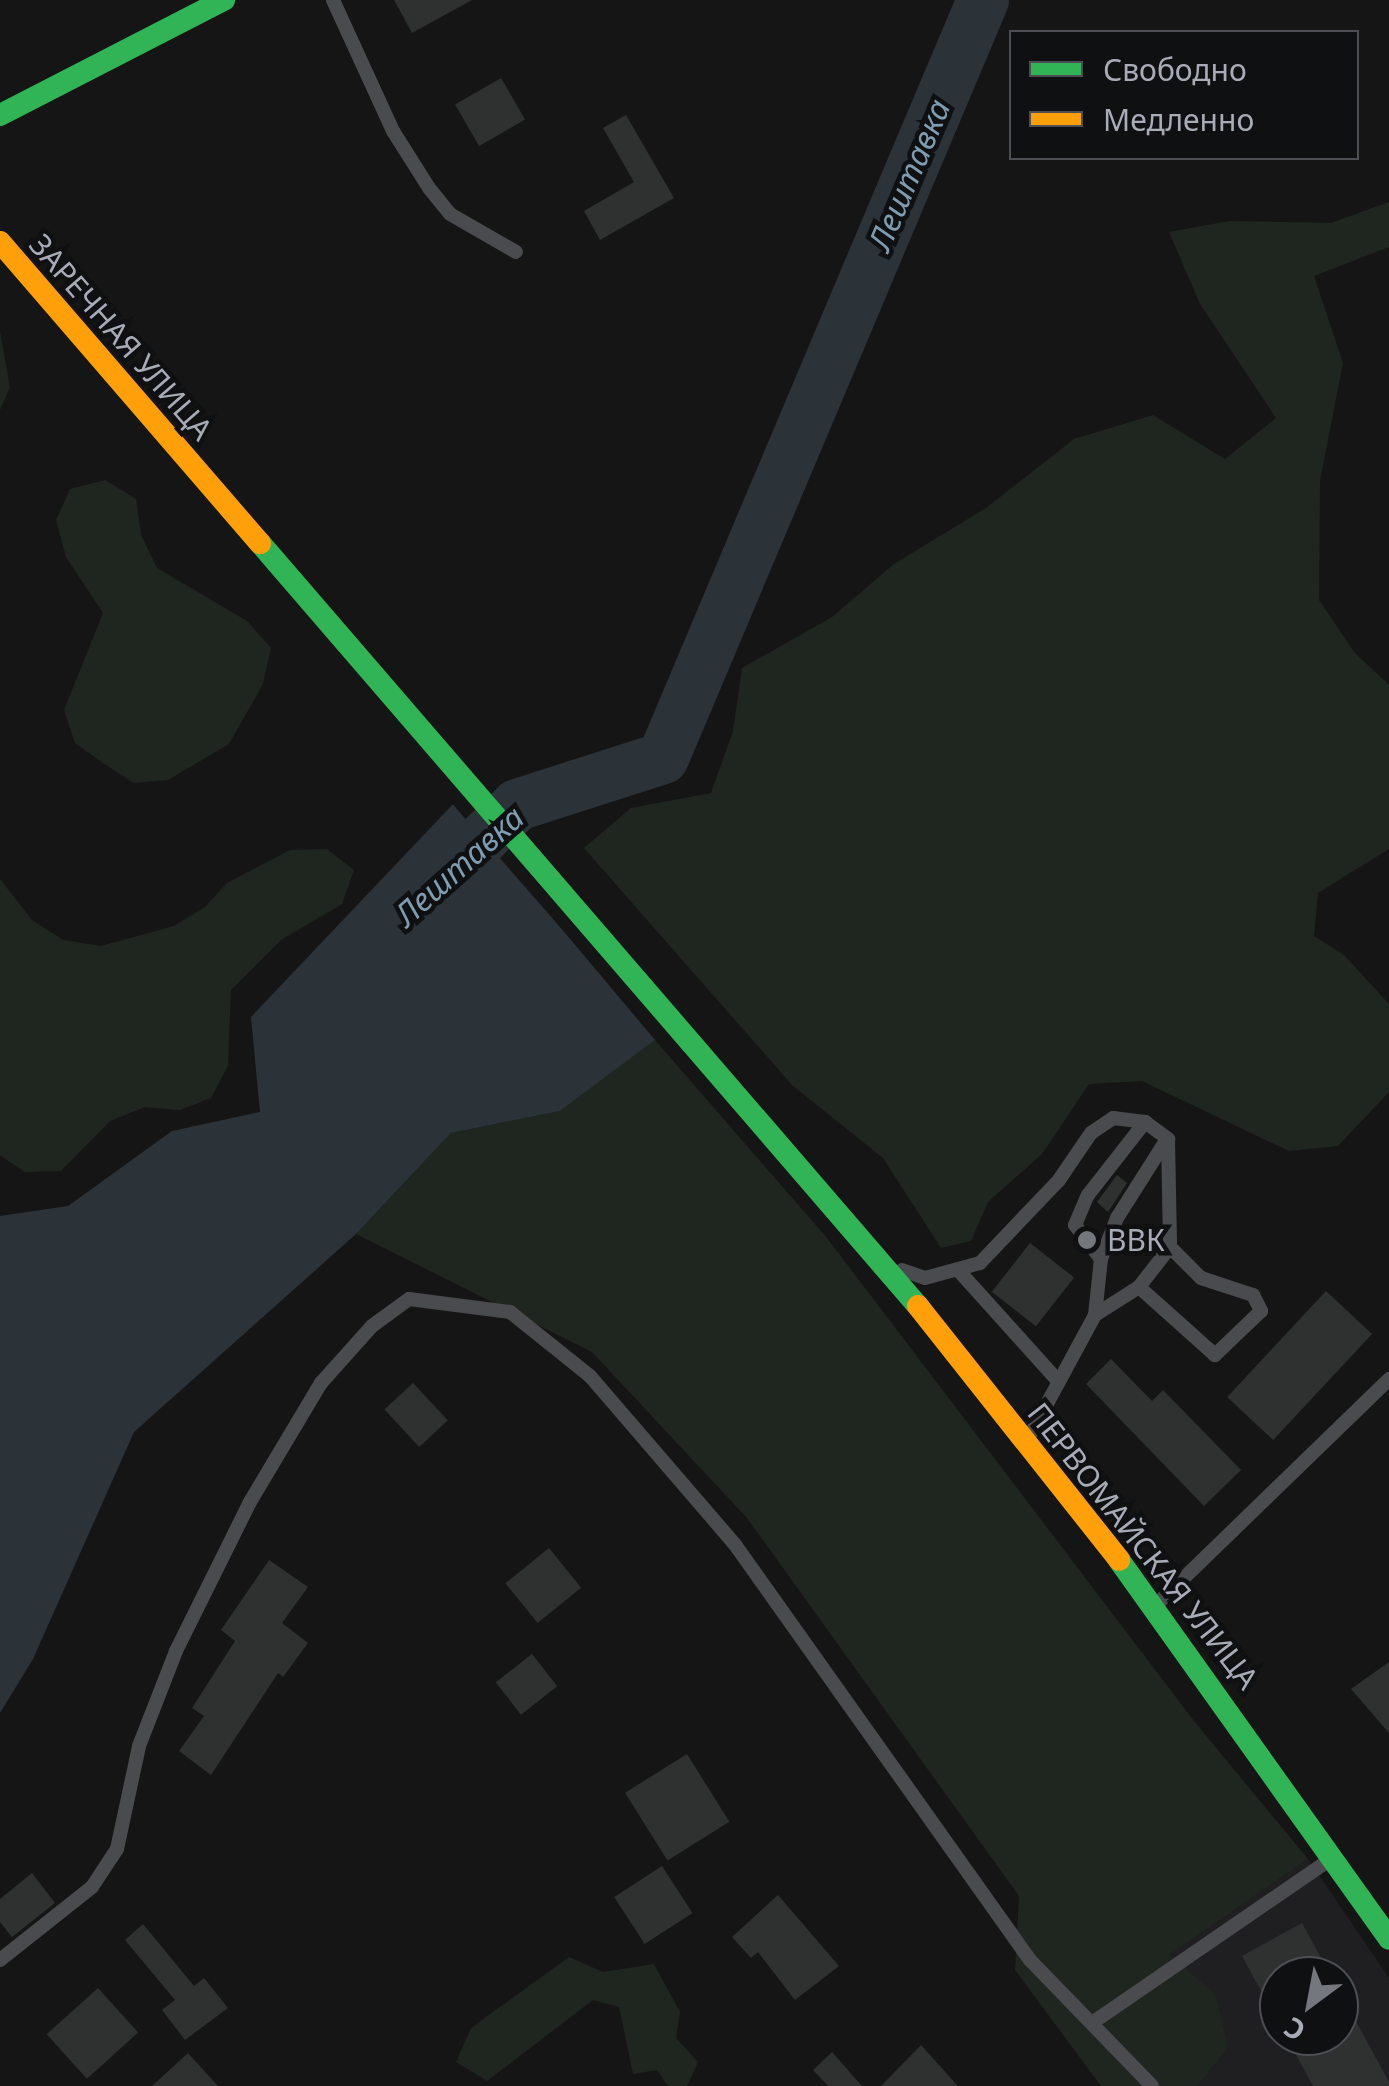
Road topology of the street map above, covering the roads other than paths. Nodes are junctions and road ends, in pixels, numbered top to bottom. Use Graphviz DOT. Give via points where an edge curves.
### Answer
graph roads {
  1 [pos="224,0"];
  2 [pos="333,0"];
  3 [pos="0,115"];
  4 [pos="0,242"];
  5 [pos="516,252"];
  6 [pos="1145,1122"];
  7 [pos="1168,1139"];
  8 [pos="834,1203"];
  9 [pos="1170,1247"];
  10 [pos="1101,1259"];
  11 [pos="885,1264"];
  12 [pos="959,1271"];
  13 [pos="1139,1286"];
  14 [pos="1095,1315"];
  15 [pos="1057,1380"];
  16 [pos="1389,1380"];
  17 [pos="1026,1442"];
  18 [pos="1155,1605"];
  19 [pos="1337,1855"];
  20 [pos="1389,1938"];
  21 [pos="0,1960"];
  22 [pos="1092,2023"];
  23 [pos="1152,2086"];
  1 -- 3 [label="main road"];
  2 -- 5 [label="lane" via="393,131 429,188 478,234"];
  4 -- 8 [label="main road, ЗАРЕЧНАЯ УЛИЦА"];
  6 -- 7 [label="lane"];
  6 -- 10 [label="lane" via="1088,1195 1074,1225"];
  6 -- 12 [label="lane" via="1114,1118 1091,1133 1059,1180 980,1264"];
  7 -- 9 [label="lane"];
  7 -- 10 [label="lane" via="1116,1218"];
  8 -- 11 [label="main road, ПЕРВОМАЙСКАЯ УЛИЦА"];
  9 -- 13 [label="lane"];
  9 -- 13 [label="lane" via="1201,1278 1253,1295 1261,1311 1215,1355"];
  10 -- 14 [label="lane"];
  11 -- 12 [label="lane" via="924,1278"];
  11 -- 17 [label="main road, ПЕРВОМАЙСКАЯ УЛИЦА"];
  12 -- 15 [label="lane"];
  13 -- 14 [label="lane"];
  14 -- 15 [label="lane"];
  15 -- 17 [label="lane"];
  16 -- 18 [label="lane"];
  17 -- 18 [label="main road, ПЕРВОМАЙСКАЯ УЛИЦА"];
  18 -- 19 [label="main road, ПЕРВОМАЙСКАЯ УЛИЦА"];
  19 -- 20 [label="main road, ПЕРВОМАЙСКАЯ УЛИЦА"];
  19 -- 22 [label="lane"];
  21 -- 22 [label="lane" via="92,1887 117,1849 139,1746 176,1651 250,1502 321,1383 372,1326 410,1299 510,1312 590,1376 736,1546 1030,1960"];
  22 -- 23 [label="lane"];
}
